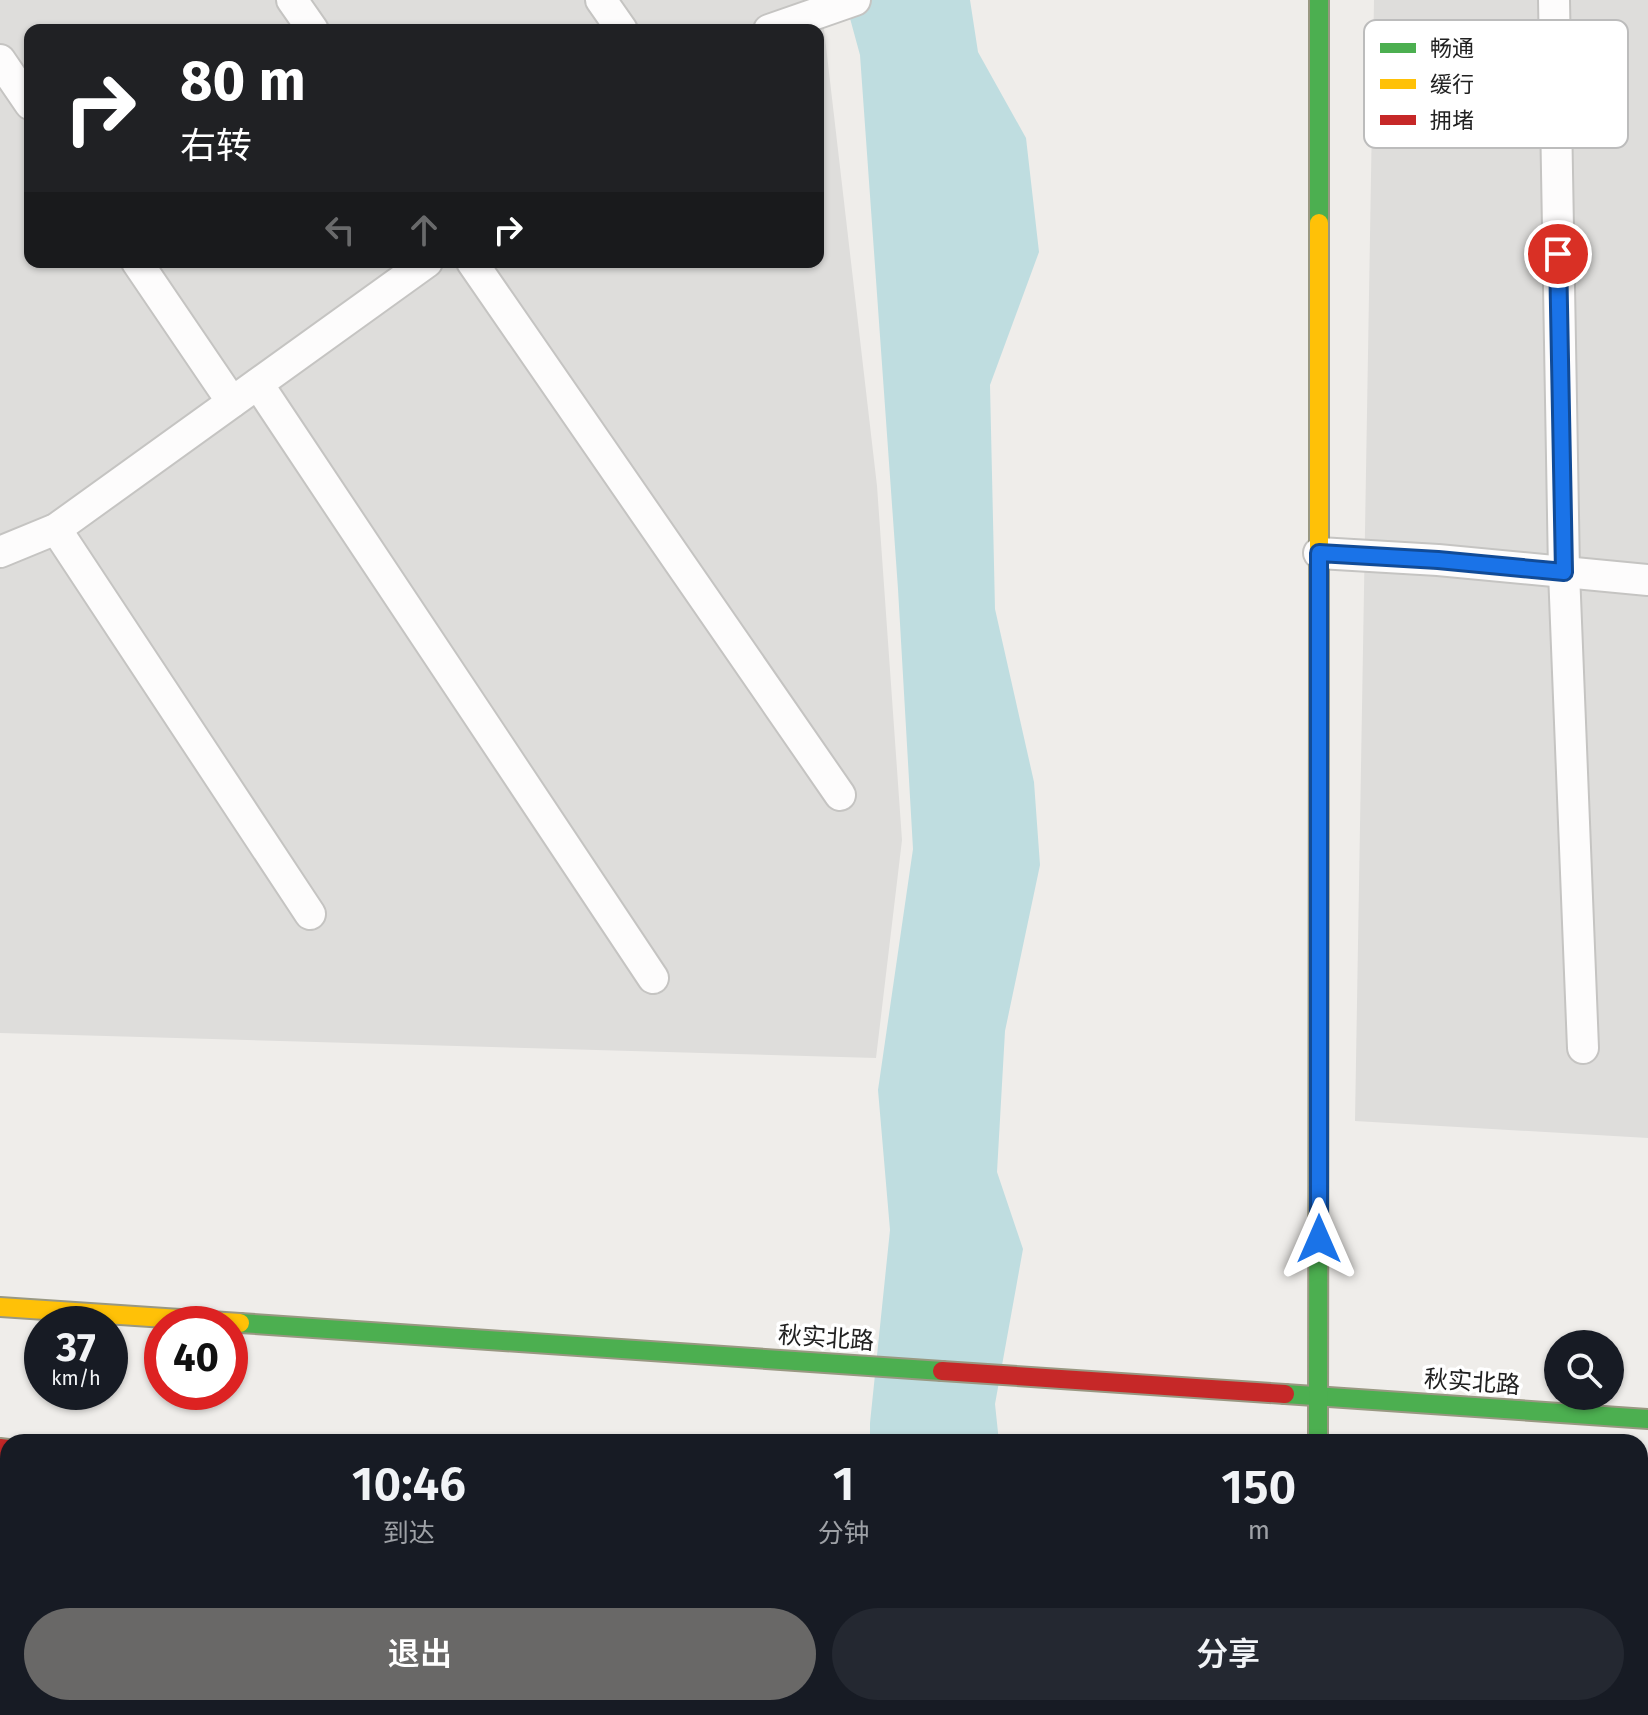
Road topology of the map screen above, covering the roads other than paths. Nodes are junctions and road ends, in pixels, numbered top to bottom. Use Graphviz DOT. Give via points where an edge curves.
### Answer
graph roads {
  1 [pos="292,0"];
  2 [pos="601,0"];
  3 [pos="855,0"];
  4 [pos="1319,0"];
  5 [pos="1554,0"];
  6 [pos="1554,20"];
  7 [pos="309,24"];
  8 [pos="618,24"];
  9 [pos="786,24"];
  10 [pos="0,60"];
  11 [pos="24,95"];
  12 [pos="1557,148"];
  13 [pos="141,268"];
  14 [pos="419,268"];
  15 [pos="476,268"];
  16 [pos="258,384"];
  17 [pos="232,402"];
  18 [pos="56,529"];
  19 [pos="0,552"];
  20 [pos="1319,553"];
  21 [pos="1564,572"];
  22 [pos="1648,580"];
  23 [pos="840,795"];
  24 [pos="310,914"];
  25 [pos="653,978"];
  26 [pos="1583,1048"];
  27 [pos="0,1307"];
  28 [pos="1319,1395"];
  29 [pos="1648,1419"];
  30 [pos="1318,1434"];
  1 -- 7 [label="lane"];
  2 -- 8 [label="lane"];
  3 -- 9 [label="lane"];
  4 -- 20 [label="main road"];
  5 -- 6 [label="lane"];
  10 -- 11 [label="lane"];
  12 -- 21 [label="lane"];
  13 -- 17 [label="lane"];
  14 -- 16 [label="lane"];
  15 -- 23 [label="lane"];
  16 -- 17 [label="lane"];
  16 -- 25 [label="lane"];
  17 -- 18 [label="lane"];
  18 -- 19 [label="lane"];
  18 -- 24 [label="lane"];
  20 -- 21 [label="lane"];
  20 -- 28 [label="main road"];
  21 -- 22 [label="lane"];
  21 -- 26 [label="lane"];
  27 -- 28 [label="main road, 秋实北路"];
  28 -- 29 [label="main road, 秋实北路"];
  28 -- 30 [label="main road"];
}
